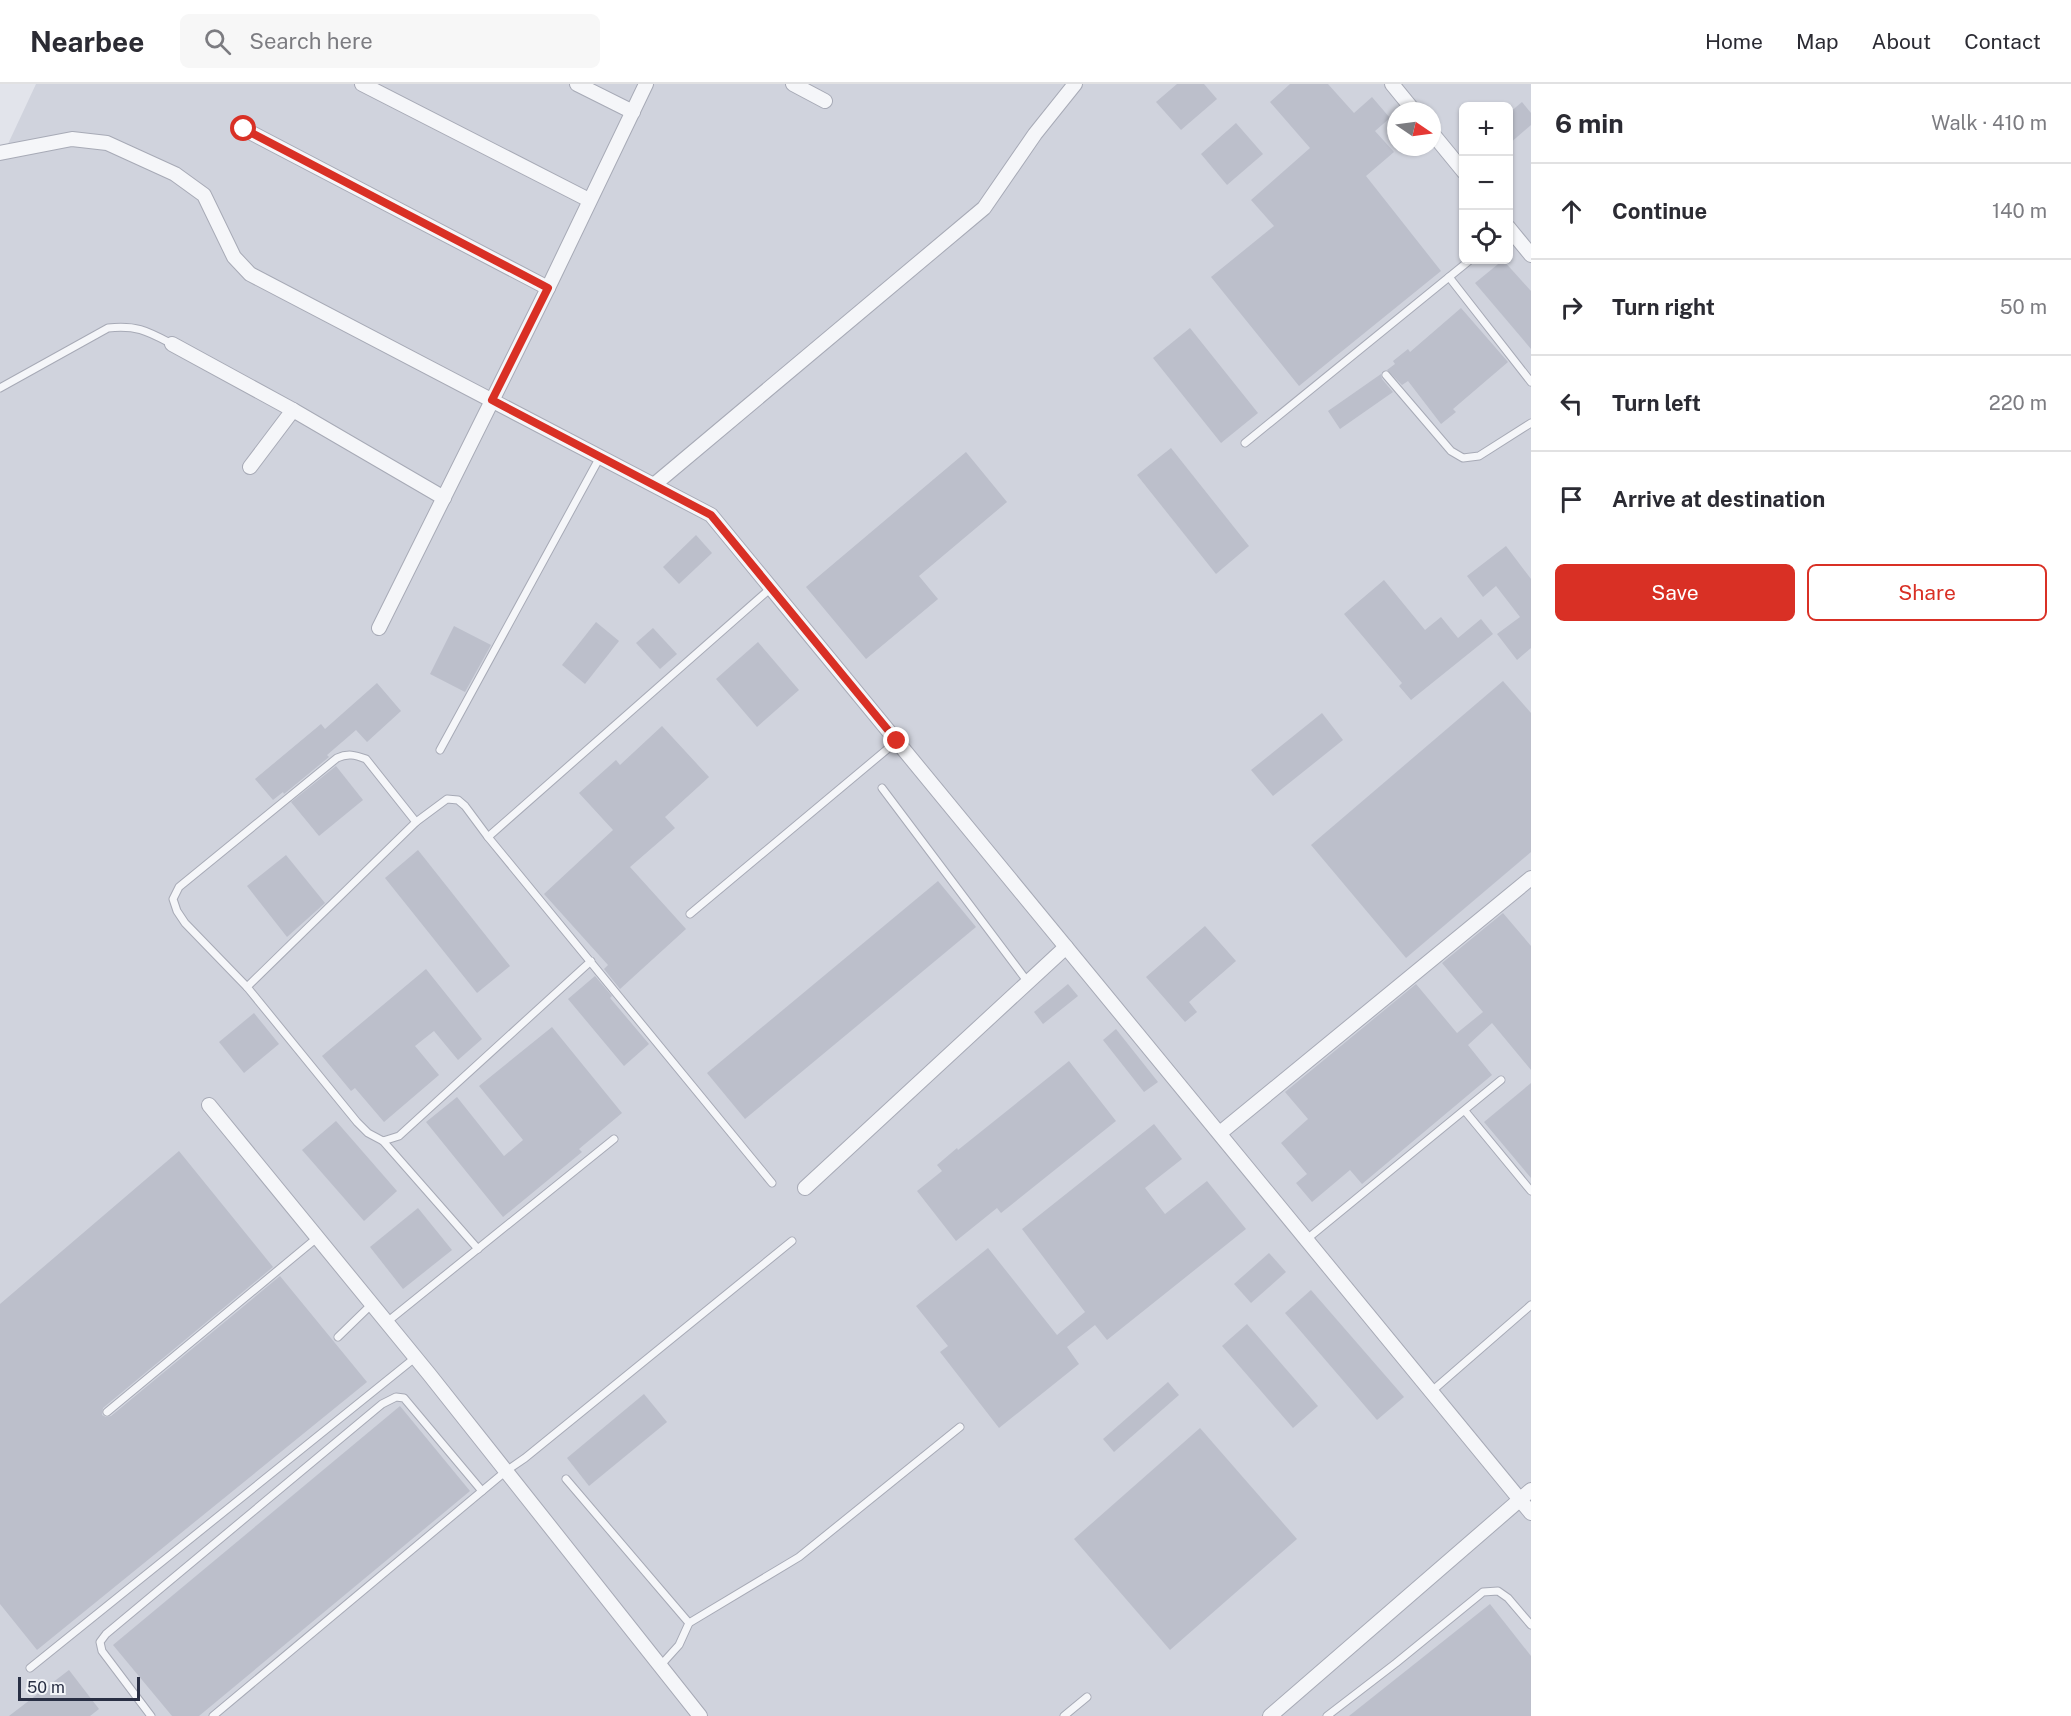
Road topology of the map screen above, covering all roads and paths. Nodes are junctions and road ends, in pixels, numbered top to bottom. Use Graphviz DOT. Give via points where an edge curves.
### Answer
graph roads {
  1 [pos="362,84"];
  2 [pos="577,84"];
  3 [pos="646,84"];
  4 [pos="793,84"];
  5 [pos="1075,84"];
  6 [pos="1392,84"];
  7 [pos="825,101"];
  8 [pos="1407,102"];
  9 [pos="633,112"];
  10 [pos="244,129"];
  11 [pos="1441,144"];
  12 [pos="0,153"];
  13 [pos="1459,166"];
  14 [pos="589,200"];
  15 [pos="1513,233"];
  16 [pos="1531,255"];
  17 [pos="1465,264"];
  18 [pos="1449,277"];
  19 [pos="548,288"];
  20 [pos="172,344"];
  21 [pos="1386,375"];
  22 [pos="1531,382"];
  23 [pos="0,388"];
  24 [pos="492,400"];
  25 [pos="293,410"];
  26 [pos="1531,423"];
  27 [pos="1245,443"];
  28 [pos="600,457"];
  29 [pos="250,467"];
  30 [pos="655,484"];
  31 [pos="444,498"];
  32 [pos="772,587"];
  33 [pos="379,628"];
  34 [pos="897,741"];
  35 [pos="440,750"];
  36 [pos="882,788"];
  37 [pos="416,822"];
  38 [pos="488,837"];
  39 [pos="1531,878"];
  40 [pos="690,914"];
  41 [pos="1066,947"];
  42 [pos="591,961"];
  43 [pos="1027,981"];
  44 [pos="247,987"];
  45 [pos="1501,1080"];
  46 [pos="209,1105"];
  47 [pos="1465,1111"];
  48 [pos="1220,1133"];
  49 [pos="614,1139"];
  50 [pos="383,1141"];
  51 [pos="772,1183"];
  52 [pos="805,1188"];
  53 [pos="1531,1191"];
  54 [pos="318,1237"];
  55 [pos="1307,1239"];
  56 [pos="792,1241"];
  57 [pos="478,1250"];
  58 [pos="372,1304"];
  59 [pos="1531,1305"];
  60 [pos="387,1322"];
  61 [pos="338,1337"];
  62 [pos="416,1358"];
  63 [pos="1432,1391"];
  64 [pos="107,1412"];
  65 [pos="960,1428"];
  66 [pos="506,1471"];
  67 [pos="566,1479"];
  68 [pos="1531,1490"];
  69 [pos="482,1491"];
  70 [pos="1520,1499"];
  71 [pos="1531,1513"];
  72 [pos="689,1623"];
  73 [pos="1531,1626"];
  74 [pos="660,1666"];
  75 [pos="30,1668"];
  76 [pos="1087,1697"];
  77 [pos="151,1716"];
  78 [pos="213,1716"];
  79 [pos="700,1716"];
  80 [pos="1064,1716"];
  81 [pos="1270,1716"];
  82 [pos="1326,1716"];
  1 -- 14 [label="street"];
  2 -- 9 [label="street"];
  3 -- 9 [label="street"];
  4 -- 7 [label="street"];
  5 -- 30 [label="street" via="984,208"];
  6 -- 8 [label="street"];
  9 -- 14 [label="street"];
  10 -- 19 [label="street"];
  11 -- 13 [label="street"];
  12 -- 24 [label="street" via="72,139 107,143 175,174 204,195 234,256 250,274"];
  14 -- 19 [label="street"];
  15 -- 16 [label="street"];
  17 -- 18 [label="lane"];
  18 -- 22 [label="lane"];
  18 -- 27 [label="lane"];
  19 -- 24 [label="street"];
  20 -- 23 [label="lane" via="127,326 108,328"];
  20 -- 25 [label="street"];
  21 -- 26 [label="lane" via="1451,452 1463,458 1479,456"];
  24 -- 28 [label="street"];
  24 -- 31 [label="street"];
  25 -- 29 [label="street"];
  25 -- 31 [label="street"];
  28 -- 30 [label="street"];
  28 -- 35 [label="lane"];
  30 -- 32 [label="street" via="711,515"];
  31 -- 33 [label="street"];
  32 -- 34 [label="street"];
  32 -- 38 [label="lane"];
  34 -- 40 [label="lane"];
  34 -- 41 [label="street"];
  36 -- 43 [label="lane"];
  37 -- 38 [label="lane" via="447,800 458,800"];
  37 -- 44 [label="lane"];
  37 -- 44 [label="lane" via="366,759 345,754 178,887 173,899 185,923"];
  38 -- 42 [label="lane"];
  39 -- 48 [label="street"];
  41 -- 43 [label="street"];
  41 -- 48 [label="street"];
  42 -- 50 [label="lane" via="399,1136"];
  42 -- 51 [label="lane"];
  43 -- 52 [label="street"];
  44 -- 50 [label="lane" via="357,1122"];
  45 -- 47 [label="lane"];
  46 -- 54 [label="street"];
  47 -- 53 [label="lane"];
  47 -- 55 [label="lane"];
  48 -- 55 [label="street"];
  49 -- 57 [label="lane"];
  50 -- 57 [label="lane"];
  54 -- 58 [label="street"];
  54 -- 64 [label="lane"];
  55 -- 63 [label="street"];
  56 -- 66 [label="lane"];
  57 -- 60 [label="lane"];
  58 -- 60 [label="street"];
  58 -- 61 [label="lane"];
  59 -- 63 [label="lane"];
  60 -- 62 [label="street"];
  62 -- 66 [label="street"];
  62 -- 75 [label="lane"];
  63 -- 70 [label="street"];
  65 -- 72 [label="lane" via="799,1557"];
  66 -- 69 [label="lane"];
  66 -- 74 [label="street"];
  67 -- 72 [label="lane"];
  68 -- 70 [label="street"];
  69 -- 77 [label="lane" via="404,1398 396,1397 382,1404 100,1642 102,1652"];
  69 -- 78 [label="lane"];
  70 -- 71 [label="street"];
  70 -- 81 [label="street"];
  72 -- 74 [label="lane" via="679,1645"];
  73 -- 82 [label="lane" via="1508,1598 1498,1591 1483,1592"];
  74 -- 79 [label="street"];
  76 -- 80 [label="lane"];
}
